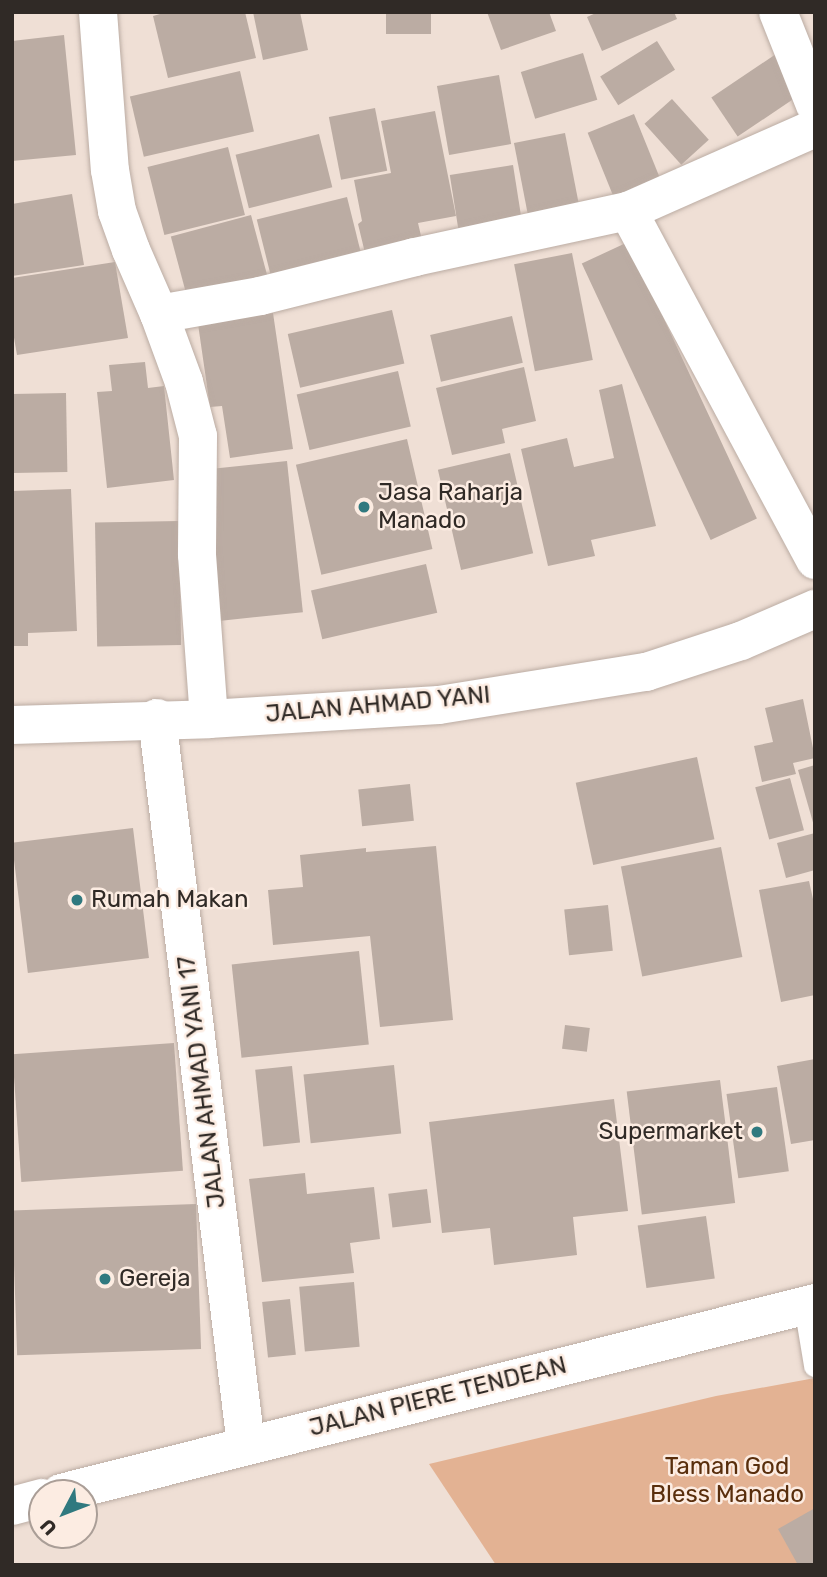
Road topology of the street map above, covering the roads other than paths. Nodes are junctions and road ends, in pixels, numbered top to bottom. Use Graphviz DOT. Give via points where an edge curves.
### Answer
graph roads {
  1 [pos="98,12"];
  2 [pos="778,12"];
  3 [pos="815,104"];
  4 [pos="815,128"];
  5 [pos="628,211"];
  6 [pos="159,314"];
  7 [pos="815,560"];
  8 [pos="815,609"];
  9 [pos="157,718"];
  10 [pos="209,719"];
  11 [pos="12,725"];
  12 [pos="810,1304"];
  13 [pos="813,1359"];
  14 [pos="246,1445"];
  15 [pos="98,1483"];
  1 -- 6 [label="main road" via="117,211"];
  2 -- 3 [label="main road"];
  4 -- 5 [label="main road"];
  5 -- 6 [label="main road" via="260,296"];
  5 -- 7 [label="main road"];
  6 -- 10 [label="main road" via="198,436 197,555"];
  8 -- 10 [label="main road, JALAN AHMAD YANI" via="741,641 646,672 439,705"];
  9 -- 10 [label="main road, JALAN AHMAD YANI"];
  9 -- 11 [label="main road, JALAN AHMAD YANI"];
  9 -- 14 [label="main road, JALAN AHMAD YANI 17"];
  12 -- 13 [label="lane"];
  12 -- 14 [label="main road, JALAN PIERE TENDEAN"];
  14 -- 15 [label="main road, JALAN PIERE TENDEAN"];
}
